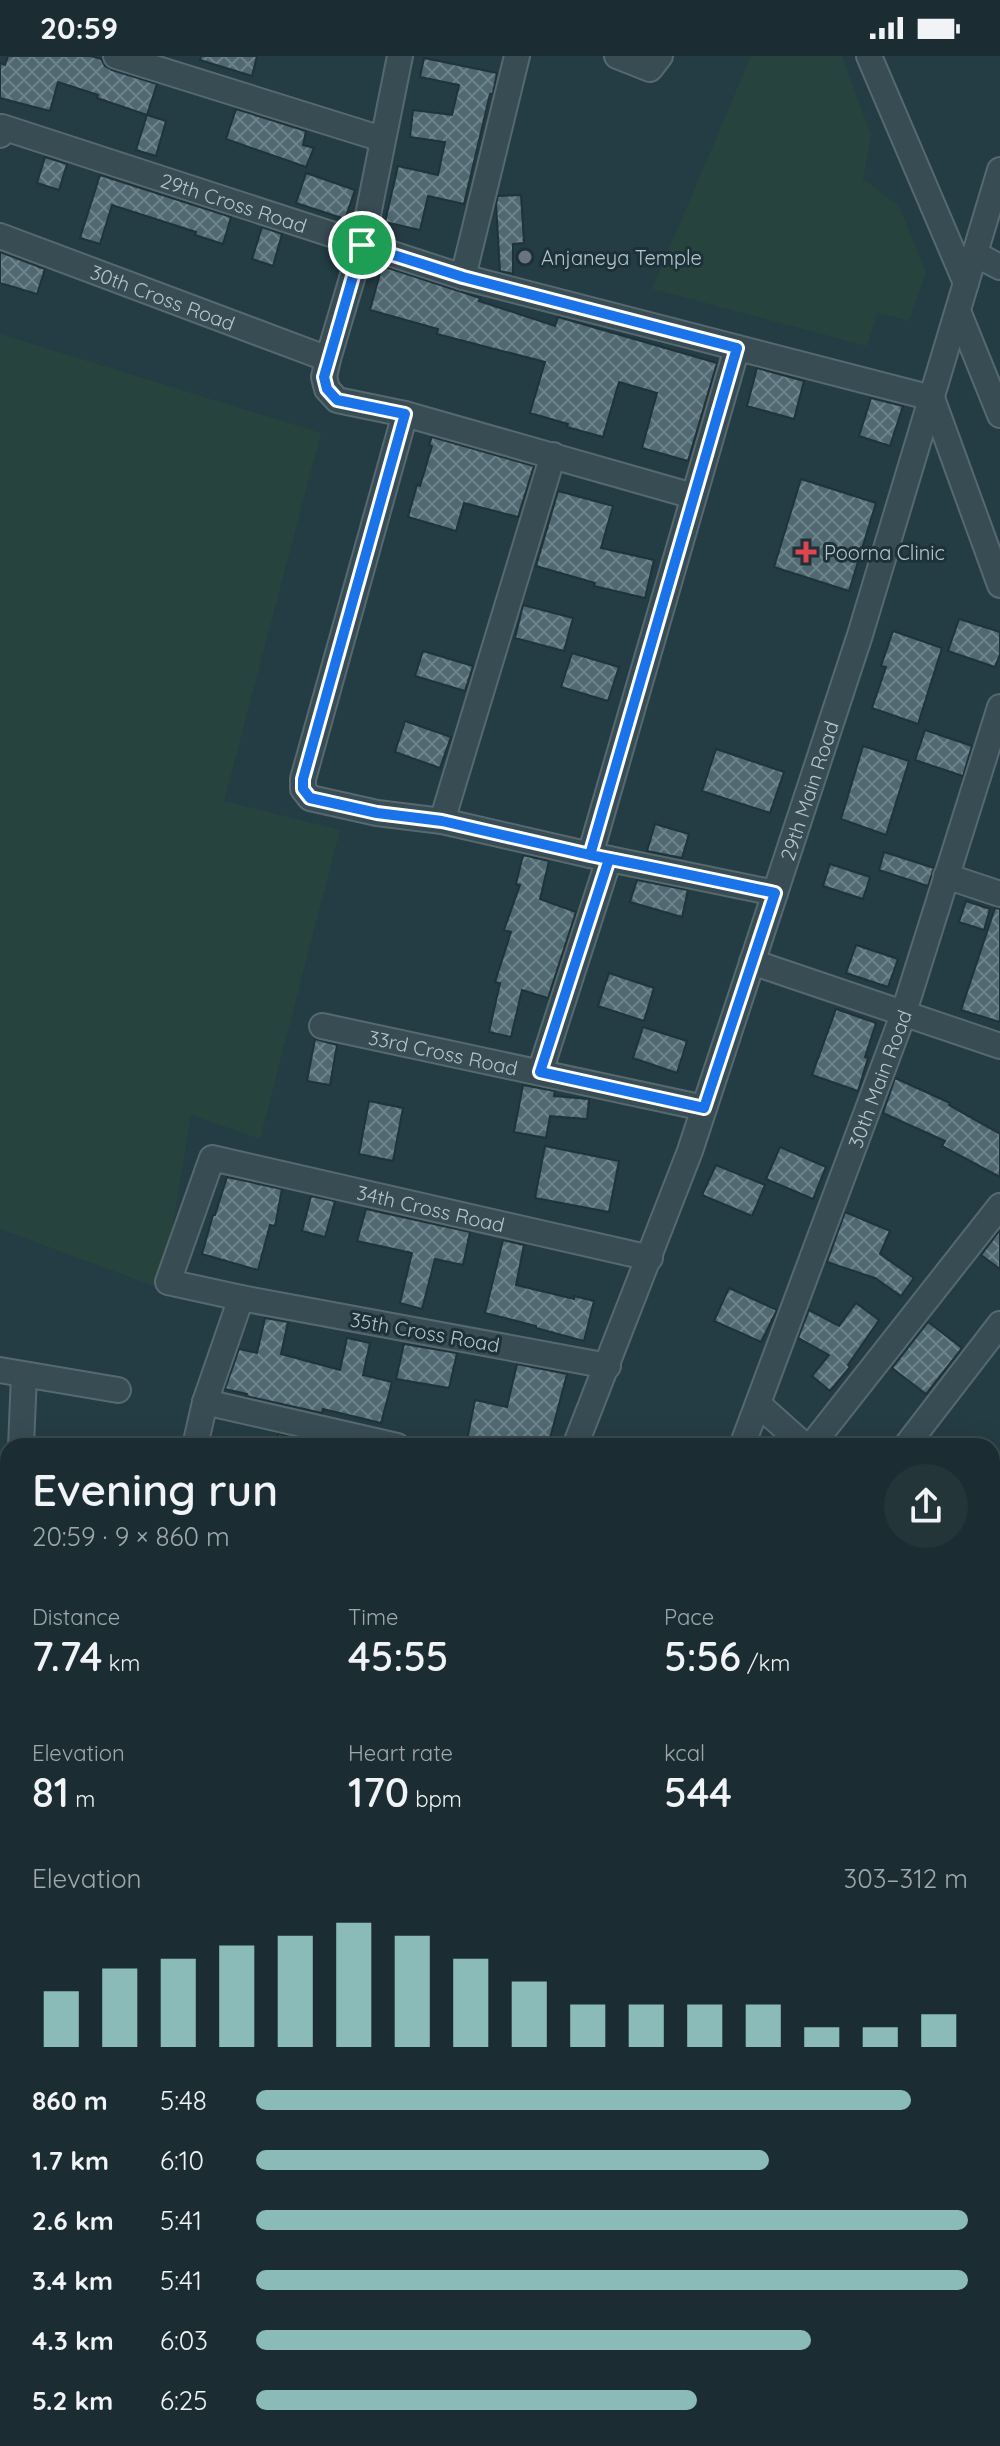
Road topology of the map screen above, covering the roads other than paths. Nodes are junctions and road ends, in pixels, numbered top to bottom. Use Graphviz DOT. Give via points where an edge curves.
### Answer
graph roads {
  1 [pos="116,56"];
  2 [pos="400,56"];
  3 [pos="517,56"];
  4 [pos="617,56"];
  5 [pos="869,56"];
  6 [pos="655,62"];
  7 [pos="1,131"];
  8 [pos="382,139"];
  9 [pos="1000,170"];
  10 [pos="0,236"];
  11 [pos="362,245"];
  12 [pos="975,254"];
  13 [pos="1000,267"];
  14 [pos="463,277"];
  15 [pos="966,283"];
  16 [pos="958,311"];
  17 [pos="737,348"];
  18 [pos="328,359"];
  19 [pos="932,398"];
  20 [pos="405,414"];
  21 [pos="1000,415"];
  22 [pos="553,455"];
  23 [pos="693,496"];
  24 [pos="1000,585"];
  25 [pos="1000,707"];
  26 [pos="442,821"];
  27 [pos="600,857"];
  28 [pos="946,876"];
  29 [pos="775,893"];
  30 [pos="1000,894"];
  31 [pos="752,962"];
  32 [pos="903,1015"];
  33 [pos="322,1026"];
  34 [pos="1000,1046"];
  35 [pos="540,1072"];
  36 [pos="704,1108"];
  37 [pos="212,1158"];
  38 [pos="1000,1206"];
  39 [pos="650,1258"];
  40 [pos="241,1298"];
  41 [pos="1000,1324"];
  42 [pos="608,1366"];
  43 [pos="12,1372"];
  44 [pos="118,1390"];
  45 [pos="205,1402"];
  46 [pos="758,1404"];
  47 [pos="20,1438"];
  48 [pos="197,1438"];
  49 [pos="362,1438"];
  50 [pos="578,1438"];
  51 [pos="745,1438"];
  52 [pos="796,1438"];
  53 [pos="817,1438"];
  54 [pos="912,1438"];
  1 -- 8 [label="street"];
  2 -- 8 [label="street"];
  3 -- 14 [label="street"];
  4 -- 6 [label="street"];
  5 -- 15 [label="street"];
  7 -- 11 [label="street, 29th Cross Road"];
  8 -- 11 [label="street"];
  9 -- 12 [label="street, 29th Main Road"];
  10 -- 18 [label="street, 30th Cross Road"];
  11 -- 14 [label="street, 29th Cross Road"];
  11 -- 18 [label="street"];
  12 -- 13 [label="street"];
  12 -- 15 [label="street, 29th Main Road"];
  14 -- 17 [label="street, 29th Cross Road"];
  15 -- 16 [label="street, 29th Main Road"];
  16 -- 19 [label="street, 29th Main Road"];
  16 -- 21 [label="street"];
  17 -- 19 [label="street, 29th Cross Road"];
  17 -- 23 [label="street"];
  18 -- 20 [label="street" via="324,377 337,400"];
  19 -- 24 [label="street"];
  19 -- 29 [label="street, 29th Main Road"];
  20 -- 22 [label="street"];
  20 -- 26 [label="street" via="303,789 310,798"];
  22 -- 23 [label="street"];
  22 -- 26 [label="street"];
  23 -- 27 [label="street"];
  25 -- 28 [label="street, 30th Main Road"];
  26 -- 27 [label="street"];
  27 -- 29 [label="street"];
  27 -- 35 [label="street"];
  28 -- 30 [label="street"];
  28 -- 32 [label="street, 30th Main Road"];
  29 -- 31 [label="street, 29th Main Road"];
  31 -- 32 [label="street"];
  31 -- 36 [label="street, 29th Main Road"];
  32 -- 34 [label="street"];
  32 -- 46 [label="street, 30th Main Road"];
  33 -- 35 [label="street, 33rd Cross Road"];
  35 -- 36 [label="street, 33rd Cross Road"];
  36 -- 39 [label="street, 29th Main Road"];
  37 -- 39 [label="street, 34th Cross Road"];
  37 -- 40 [label="street, 35th Cross Road" via="168,1282"];
  38 -- 53 [label="street"];
  39 -- 42 [label="street, 29th Main Road"];
  40 -- 42 [label="street, 35th Cross Road"];
  40 -- 45 [label="street"];
  41 -- 54 [label="street"];
  42 -- 50 [label="street, 29th Main Road"];
  43 -- 44 [label="street"];
  43 -- 47 [label="street"];
  45 -- 48 [label="street"];
  45 -- 49 [label="street"];
  46 -- 51 [label="street, 30th Main Road"];
  46 -- 52 [label="street"];
}
